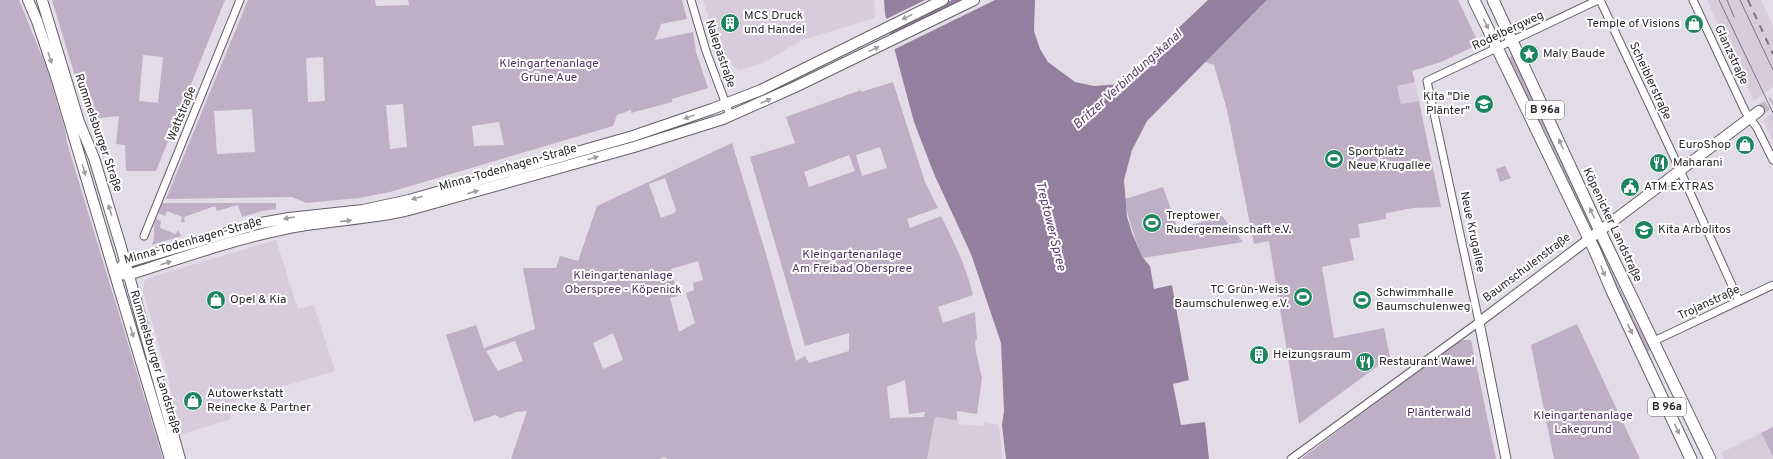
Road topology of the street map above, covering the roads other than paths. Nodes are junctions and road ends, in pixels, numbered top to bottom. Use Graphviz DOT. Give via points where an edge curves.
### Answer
graph roads {
  1 [pos="28,0"];
  2 [pos="42,0"];
  3 [pos="240,0"];
  4 [pos="691,0"];
  5 [pos="942,0"];
  6 [pos="974,0"];
  7 [pos="1474,0"];
  8 [pos="1493,0"];
  9 [pos="1599,0"];
  10 [pos="1694,0"];
  11 [pos="1512,41"];
  12 [pos="1498,48"];
  13 [pos="1428,82"];
  14 [pos="726,104"];
  15 [pos="1759,111"];
  16 [pos="730,115"];
  17 [pos="1750,118"];
  18 [pos="1773,160"];
  19 [pos="1680,171"];
  20 [pos="1600,230"];
  21 [pos="144,236"];
  22 [pos="1589,238"];
  23 [pos="126,263"];
  24 [pos="115,273"];
  25 [pos="128,275"];
  26 [pos="1773,285"];
  27 [pos="1739,301"];
  28 [pos="1479,322"];
  29 [pos="1654,341"];
  30 [pos="170,459"];
  31 [pos="180,459"];
  32 [pos="1291,459"];
  33 [pos="1506,459"];
  34 [pos="1691,459"];
  35 [pos="1710,459"];
  1 -- 24 [label="main road, Rummelsburger Straße, one-way" via="57,80"];
  23 -- 2 [label="main road, Rummelsburger Straße, one-way"];
  3 -- 21 [label="street, Wattstraße"];
  4 -- 14 [label="street, Nalepastraße" via="706,51"];
  5 -- 14 [label="main road, Minna-Todenhagen-Straße, one-way" via="790,77"];
  16 -- 6 [label="main road, Minna-Todenhagen-Straße, one-way" via="775,97"];
  7 -- 12 [label="main road, B 96a, one-way"];
  8 -- 11 [label="main road, Köpenicker Landstraße / B 96a"];
  9 -- 11 [label="street, Rodelbergweg"];
  9 -- 19 [label="street, Scheiblerstraße"];
  10 -- 17 [label="street, Glanzstraße"];
  11 -- 12 [label="street, Rodelbergweg"];
  20 -- 11 [label="main road, Köpenicker Landstraße / B 96a, one-way"];
  12 -- 13 [label="street, Rodelbergweg"];
  12 -- 22 [label="main road, B 96a"];
  13 -- 28 [label="street, Neue Krugallee"];
  14 -- 16 [label="street, Nalepastraße"];
  14 -- 23 [label="main road, Minna-Todenhagen-Straße, one-way" via="633,136 409,200 364,210 261,223"];
  15 -- 17 [label="main road, Baumschulenstraße"];
  25 -- 16 [label="main road, Minna-Todenhagen-Straße, one-way" via="270,232 372,218 409,210 634,147"];
  17 -- 18 [label="street, Glanzstraße"];
  17 -- 19 [label="main road, Baumschulenstraße"];
  19 -- 20 [label="main road, Baumschulenstraße"];
  19 -- 27 [label="street, Scheiblerstraße"];
  20 -- 22 [label="main road, Baumschulenstraße"];
  20 -- 29 [label="main road, Köpenicker Landstraße / B 96a"];
  22 -- 28 [label="street, Baumschulenstraße"];
  22 -- 34 [label="main road, B 96a, one-way"];
  23 -- 24 [label="main road, Minna-Todenhagen-Straße"];
  23 -- 25 [label="main road, Rummelsburger Straße"];
  24 -- 25 [label="main road, Minna-Todenhagen-Straße"];
  24 -- 30 [label="main road, Rummelsburger Landstraße, one-way"];
  25 -- 31 [label="main road, Rummelsburger Landstraße"];
  26 -- 27 [label="street, Trojanstraße"];
  27 -- 29 [label="street, Trojanstraße"];
  28 -- 32 [label="street, Baumschulenstraße"];
  28 -- 33 [label="street, Neue Krugallee"];
  29 -- 35 [label="main road, Köpenicker Landstraße / B 96a"];
}
